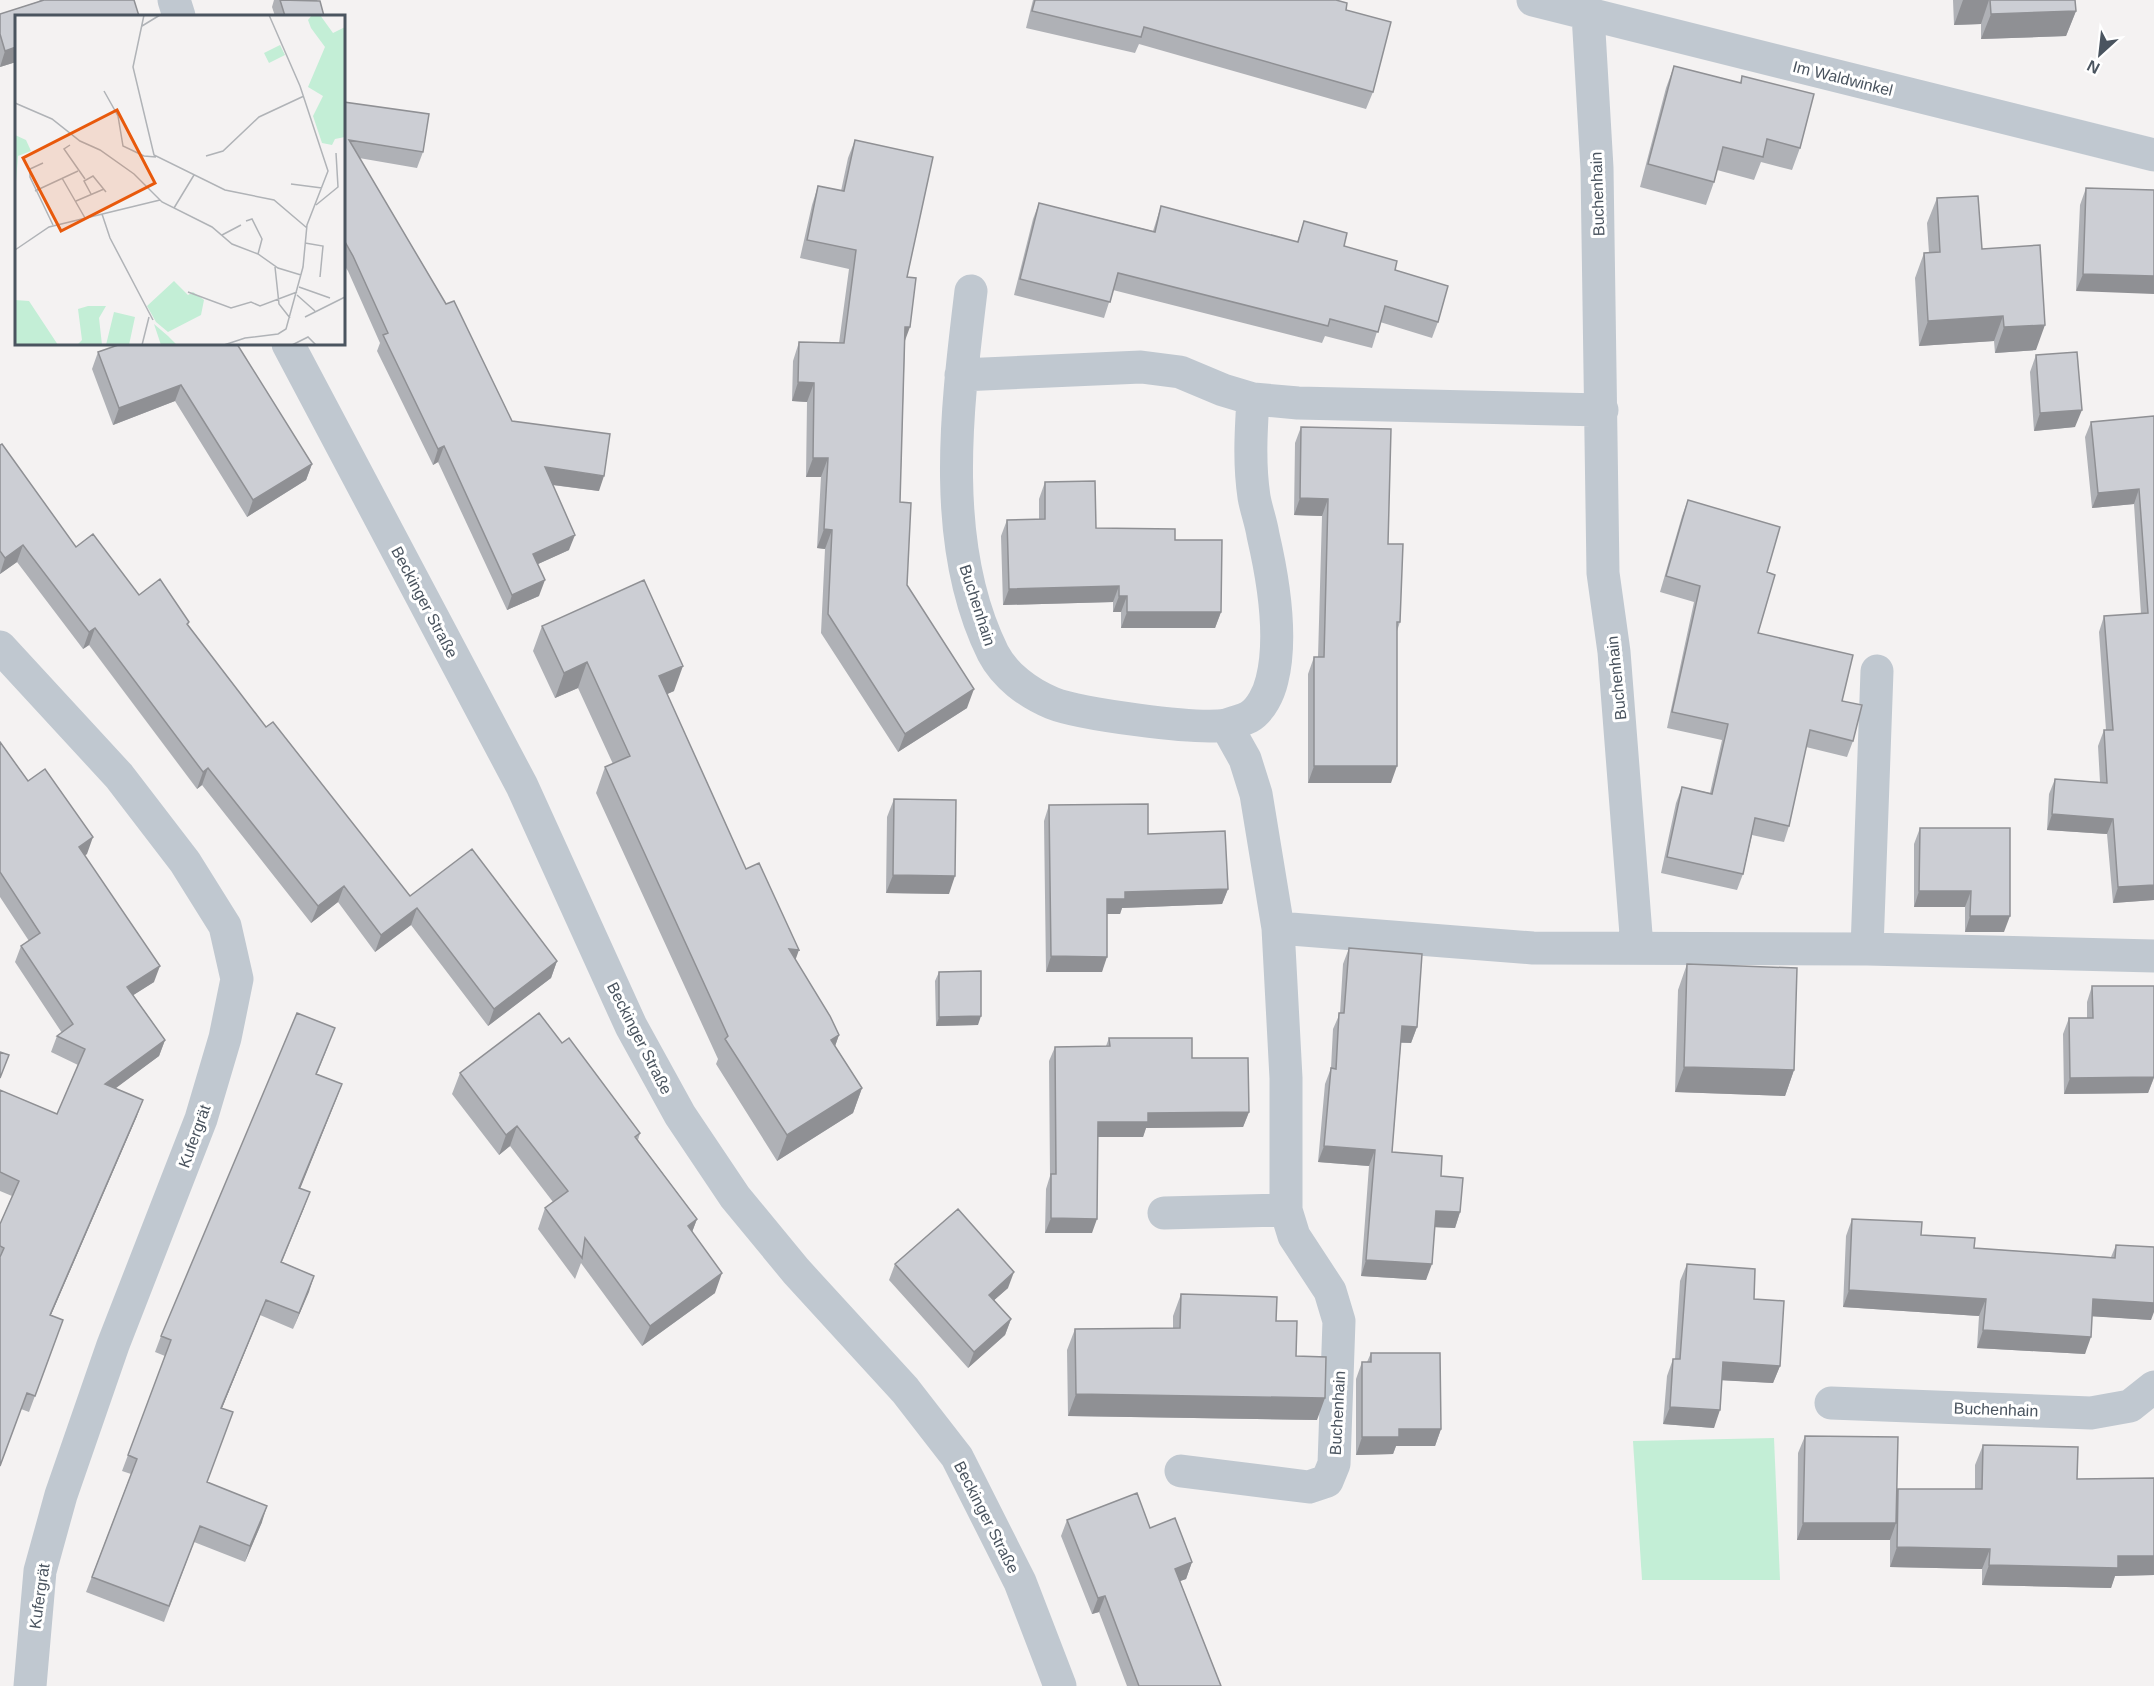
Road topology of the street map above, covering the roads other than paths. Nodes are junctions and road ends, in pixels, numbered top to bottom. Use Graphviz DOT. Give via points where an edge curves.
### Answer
graph roads {
  1 [pos="174,0"];
  2 [pos="1533,0"];
  3 [pos="1588,14"];
  4 [pos="179,15"];
  5 [pos="2154,155"];
  6 [pos="971,291"];
  7 [pos="289,345"];
  8 [pos="961,375"];
  9 [pos="1253,399"];
  10 [pos="1602,410"];
  11 [pos="0,647"];
  12 [pos="1877,671"];
  13 [pos="1226,724"];
  14 [pos="1278,928"];
  15 [pos="1637,947"];
  16 [pos="1867,949"];
  17 [pos="2154,956"];
  18 [pos="1286,1210"];
  19 [pos="1164,1213"];
  20 [pos="2154,1387"];
  21 [pos="1831,1403"];
  22 [pos="1181,1471"];
  23 [pos="30,1686"];
  24 [pos="1060,1686"];
  1 -- 4 [label="street"];
  2 -- 3 [label="street, Im Waldwinkel"];
  3 -- 5 [label="street, Im Waldwinkel"];
  3 -- 10 [label="street, Buchenhain" via="1597,168"];
  6 -- 8 [label="street, Buchenhain"];
  7 -- 24 [label="street, Beckinger Straße" via="522,786 631,1026 680,1115 735,1197 796,1271 905,1390 957,1457 1020,1582"];
  8 -- 9 [label="street" via="1141,367 1180,372"];
  8 -- 13 [label="street, Buchenhain" via="957,470 964,571 994,655 1019,685 1053,703 1095,714"];
  9 -- 10 [label="street"];
  9 -- 13 [label="street, Buchenhain" via="1254,497 1277,619 1273,680 1264,702 1251,716"];
  10 -- 15 [label="street, Buchenhain" via="1603,573 1614,652"];
  11 -- 23 [label="street, Kufergrät" via="119,776 185,862 225,926 237,980 201,1119 113,1345 62,1495 40,1571"];
  12 -- 16 [label="street"];
  13 -- 14 [label="street, Buchenhain" via="1245,759 1256,794"];
  14 -- 15 [label="street" via="1533,948"];
  14 -- 18 [label="street, Buchenhain" via="1286,1078"];
  15 -- 16 [label="street"];
  16 -- 17 [label="street"];
  18 -- 19 [label="street"];
  18 -- 22 [label="street, Buchenhain" via="1294,1236 1330,1291 1339,1321 1334,1464 1328,1481 1309,1487"];
  20 -- 21 [label="street, Buchenhain" via="2130,1406 2091,1413"];
}
